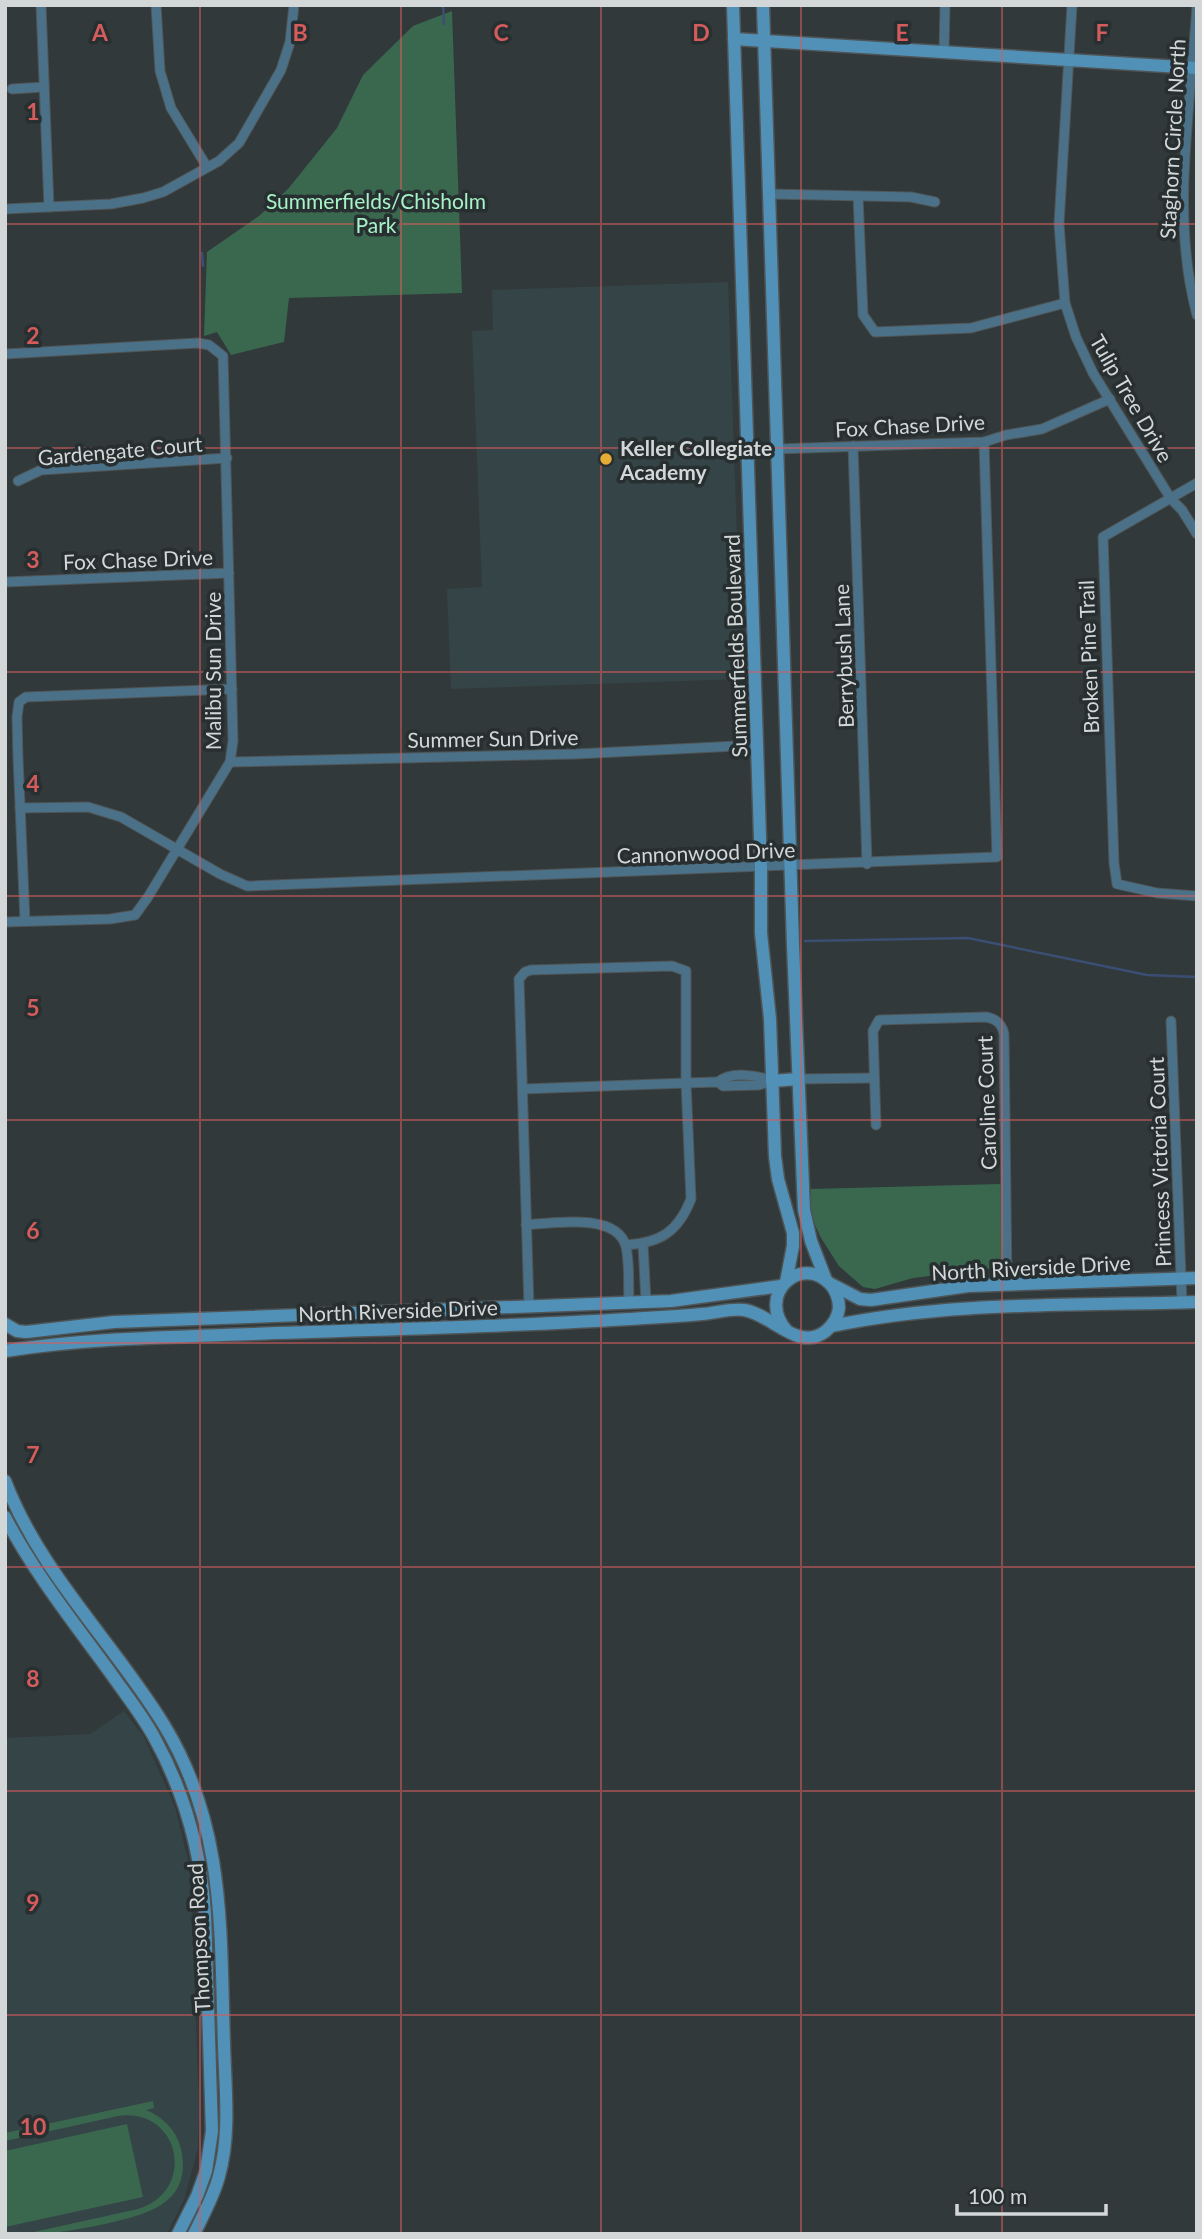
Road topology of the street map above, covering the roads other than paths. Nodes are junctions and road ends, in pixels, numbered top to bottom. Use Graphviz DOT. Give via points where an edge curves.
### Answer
graph roads {
  1 [pos="41,5"];
  2 [pos="156,5"];
  3 [pos="294,5"];
  4 [pos="733,5"];
  5 [pos="763,5"];
  6 [pos="945,5"];
  7 [pos="1072,5"];
  8 [pos="1196,5"];
  9 [pos="734,38"];
  10 [pos="764,41"];
  11 [pos="944,52"];
  12 [pos="1071,60"];
  13 [pos="1195,67"];
  14 [pos="44,87"];
  15 [pos="12,89"];
  16 [pos="207,167"];
  17 [pos="770,194"];
  18 [pos="858,195"];
  19 [pos="935,202"];
  20 [pos="49,207"];
  21 [pos="5,209"];
  22 [pos="1065,303"];
  23 [pos="1197,315"];
  24 [pos="5,354"];
  25 [pos="1110,398"];
  26 [pos="984,442"];
  27 [pos="853,446"];
  28 [pos="778,449"];
  29 [pos="747,450"];
  30 [pos="227,458"];
  31 [pos="18,481"];
  32 [pos="1197,483"];
  33 [pos="1171,499"];
  34 [pos="1197,534"];
  35 [pos="229,573"];
  36 [pos="5,582"];
  37 [pos="232,689"];
  38 [pos="757,746"];
  39 [pos="230,762"];
  40 [pos="20,808"];
  41 [pos="177,851"];
  42 [pos="867,864"];
  43 [pos="791,867"];
  44 [pos="761,868"];
  45 [pos="1197,896"];
  46 [pos="25,921"];
  47 [pos="5,922"];
  48 [pos="1171,1021"];
  49 [pos="874,1077"];
  50 [pos="799,1079"];
  51 [pos="772,1080"];
  52 [pos="686,1083"];
  53 [pos="523,1089"];
  54 [pos="876,1125"];
  55 [pos="526,1225"];
  56 [pos="643,1244"];
  57 [pos="626,1245"];
  58 [pos="1197,1278"];
  59 [pos="1181,1279"];
  60 [pos="828,1282"];
  61 [pos="783,1284"];
  62 [pos="1007,1285"];
  63 [pos="646,1302"];
  64 [pos="1182,1302"];
  65 [pos="1197,1302"];
  66 [pos="629,1303"];
  67 [pos="529,1307"];
  68 [pos="323,1314"];
  69 [pos="307,1315"];
  70 [pos="5,1324"];
  71 [pos="832,1326"];
  72 [pos="323,1331"];
  73 [pos="787,1331"];
  74 [pos="308,1332"];
  75 [pos="5,1351"];
  76 [pos="5,1481"];
  77 [pos="8,1500"];
  78 [pos="5,1517"];
  79 [pos="157,1715"];
  80 [pos="144,1721"];
  81 [pos="218,1895"];
  82 [pos="204,1896"];
  83 [pos="225,2075"];
  84 [pos="211,2076"];
  85 [pos="178,2234"];
  86 [pos="194,2234"];
  1 -- 14 [label="street"];
  2 -- 16 [label="street" via="160,71 171,108"];
  3 -- 16 [label="street" via="290,42 263,104 239,143"];
  4 -- 9 [label="street, Summerfields Boulevard"];
  5 -- 10 [label="street"];
  6 -- 11 [label="street"];
  7 -- 12 [label="street, Tulip Tree Drive"];
  8 -- 13 [label="street, Staghorn Circle North"];
  9 -- 10 [label="street"];
  9 -- 29 [label="street, Summerfields Boulevard"];
  10 -- 11 [label="street"];
  10 -- 17 [label="street"];
  11 -- 12 [label="street"];
  12 -- 13 [label="street"];
  12 -- 22 [label="street, Tulip Tree Drive" via="1059,224"];
  13 -- 23 [label="street, Staghorn Circle North" via="1184,252"];
  14 -- 15 [label="street"];
  14 -- 20 [label="street"];
  16 -- 20 [label="street" via="143,198"];
  17 -- 18 [label="street"];
  17 -- 28 [label="street"];
  18 -- 19 [label="street"];
  18 -- 22 [label="street" via="863,315 875,331 971,328"];
  20 -- 21 [label="street"];
  22 -- 25 [label="street, Tulip Tree Drive" via="1081,349"];
  24 -- 30 [label="street, Malibu Sun Drive" via="209,345 224,361"];
  25 -- 26 [label="street, Fox Chase Drive" via="1042,429"];
  25 -- 33 [label="street, Tulip Tree Drive"];
  26 -- 27 [label="street, Fox Chase Drive"];
  26 -- 42 [label="street, Cannonwood Drive" via="997,857"];
  27 -- 28 [label="street, Fox Chase Drive"];
  27 -- 42 [label="street, Berrybush Lane"];
  28 -- 29 [label="street, Fox Chase Drive"];
  28 -- 43 [label="street"];
  29 -- 38 [label="street, Summerfields Boulevard"];
  30 -- 31 [label="street, Gardengate Court" via="41,470"];
  30 -- 35 [label="street, Malibu Sun Drive"];
  32 -- 33 [label="street, Broken Pine Trail"];
  33 -- 34 [label="street, Tulip Tree Drive"];
  33 -- 45 [label="street, Broken Pine Trail" via="1103,537 1114,863 1117,884"];
  35 -- 36 [label="street, Fox Chase Drive"];
  35 -- 37 [label="street, Malibu Sun Drive"];
  37 -- 39 [label="street, Malibu Sun Drive"];
  37 -- 40 [label="street" via="26,697 19,702 17,717"];
  38 -- 39 [label="street, Summer Sun Drive"];
  38 -- 44 [label="street, Summerfields Boulevard"];
  39 -- 41 [label="street, Malibu Sun Drive"];
  40 -- 41 [label="street, Cannonwood Drive" via="88,807 121,817"];
  40 -- 46 [label="street"];
  41 -- 44 [label="street, Cannonwood Drive" via="247,886"];
  41 -- 46 [label="street, Malibu Sun Drive" via="135,915"];
  42 -- 43 [label="street, Cannonwood Drive"];
  43 -- 44 [label="street, Cannonwood Drive"];
  43 -- 50 [label="street"];
  44 -- 51 [label="street, Summerfields Boulevard"];
  46 -- 47 [label="street, Malibu Sun Drive"];
  48 -- 59 [label="street, Princess Victoria Court"];
  49 -- 50 [label="street"];
  49 -- 54 [label="street, Caroline Court"];
  49 -- 62 [label="street, Caroline Court" via="873,1031 879,1020 986,1017 995,1018 1003,1027"];
  50 -- 51 [label="street"];
  50 -- 60 [label="street" via="804,1210"];
  51 -- 52 [label="street" via="724,1077 718,1082"];
  51 -- 61 [label="street, Summerfields Boulevard" via="778,1179 793,1233"];
  52 -- 53 [label="street"];
  52 -- 53 [label="street" via="686,971 681,967 531,970 519,979"];
  52 -- 56 [label="street" via="691,1199 674,1229"];
  53 -- 55 [label="street"];
  55 -- 57 [label="street" via="587,1221 604,1225"];
  55 -- 67 [label="street"];
  56 -- 57 [label="street"];
  56 -- 63 [label="street"];
  57 -- 66 [label="street"];
  58 -- 59 [label="street, North Riverside Drive"];
  59 -- 62 [label="street, North Riverside Drive"];
  59 -- 64 [label="street, Princess Victoria Court"];
  60 -- 61 [label="street, North Riverside Drive" via="811,1273"];
  60 -- 62 [label="street, North Riverside Drive" via="871,1300"];
  60 -- 71 [label="street" via="838,1300"];
  61 -- 63 [label="street, North Riverside Drive"];
  61 -- 73 [label="street" via="775,1304"];
  63 -- 66 [label="street, North Riverside Drive"];
  64 -- 65 [label="street, North Riverside Drive"];
  64 -- 71 [label="street, North Riverside Drive" via="942,1310"];
  66 -- 67 [label="street, North Riverside Drive"];
  67 -- 68 [label="street, North Riverside Drive"];
  68 -- 69 [label="street, North Riverside Drive"];
  68 -- 72 [label="street"];
  69 -- 70 [label="street, North Riverside Drive" via="96,1323 26,1332"];
  69 -- 74 [label="street"];
  71 -- 73 [label="street, North Riverside Drive" via="815,1337"];
  72 -- 73 [label="street, North Riverside Drive" via="542,1324 732,1310 757,1314"];
  72 -- 74 [label="street, North Riverside Drive"];
  74 -- 75 [label="street, North Riverside Drive" via="97,1339"];
  76 -- 77 [label="street, Thompson Road"];
  77 -- 79 [label="street, Thompson Road"];
  78 -- 80 [label="street, Thompson Road" via="44,1581"];
  79 -- 80 [label="street"];
  79 -- 81 [label="street, Thompson Road" via="194,1790 211,1841"];
  80 -- 82 [label="street, Thompson Road" via="184,1804 197,1844"];
  81 -- 82 [label="street"];
  81 -- 83 [label="street, Thompson Road"];
  82 -- 84 [label="street, Thompson Road"];
  83 -- 84 [label="street"];
  83 -- 86 [label="street, Thompson Road" via="226,2132 220,2175"];
  84 -- 85 [label="street, Thompson Road" via="212,2132 206,2171"];
}
